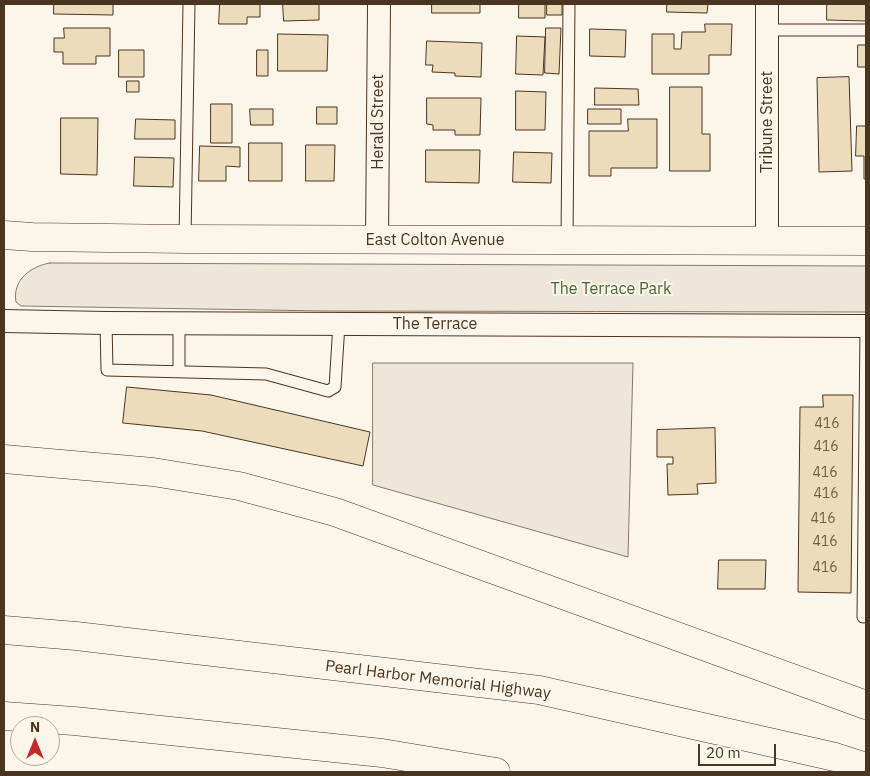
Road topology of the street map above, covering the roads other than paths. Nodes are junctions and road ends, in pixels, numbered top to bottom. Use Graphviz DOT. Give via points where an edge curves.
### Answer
graph roads {
  1 [pos="188,4"];
  2 [pos="379,4"];
  3 [pos="570,4"];
  4 [pos="767,4"];
  5 [pos="767,30"];
  6 [pos="866,30"];
  7 [pos="4,234"];
  8 [pos="185,239"];
  9 [pos="377,240"];
  10 [pos="567,240"];
  11 [pos="767,240"];
  12 [pos="866,241"];
  13 [pos="4,321"];
  14 [pos="106,323"];
  15 [pos="179,324"];
  16 [pos="339,324"];
  17 [pos="866,326"];
  18 [pos="179,372"];
  19 [pos="4,459"];
  20 [pos="865,484"];
  21 [pos="863,617"];
  22 [pos="4,630"];
  23 [pos="866,705"];
  24 [pos="4,716"];
  25 [pos="866,767"];
  26 [pos="496,772"];
  1 -- 8 [label="lane"];
  2 -- 9 [label="street, Herald Street"];
  3 -- 10 [label="lane"];
  4 -- 5 [label="street, Tribune Street"];
  5 -- 6 [label="lane"];
  5 -- 11 [label="street, Tribune Street"];
  7 -- 8 [label="main road, East Colton Avenue"];
  8 -- 9 [label="main road, East Colton Avenue"];
  9 -- 10 [label="main road, East Colton Avenue"];
  10 -- 11 [label="main road, East Colton Avenue"];
  11 -- 12 [label="main road, East Colton Avenue"];
  13 -- 14 [label="street, The Terrace"];
  14 -- 15 [label="street, The Terrace"];
  14 -- 18 [label="lane" via="107,370"];
  15 -- 16 [label="street, The Terrace"];
  15 -- 18 [label="lane"];
  16 -- 17 [label="street, The Terrace"];
  16 -- 18 [label="lane" via="335,387 328,391 266,374"];
  17 -- 20 [label="lane"];
  19 -- 23 [label="main road" via="153,472 239,486 335,512"];
  20 -- 21 [label="lane"];
  22 -- 25 [label="main road, Pearl Harbor Memorial Highway" via="539,690 826,755"];
  24 -- 26 [label="main road" via="382,753"];
}
